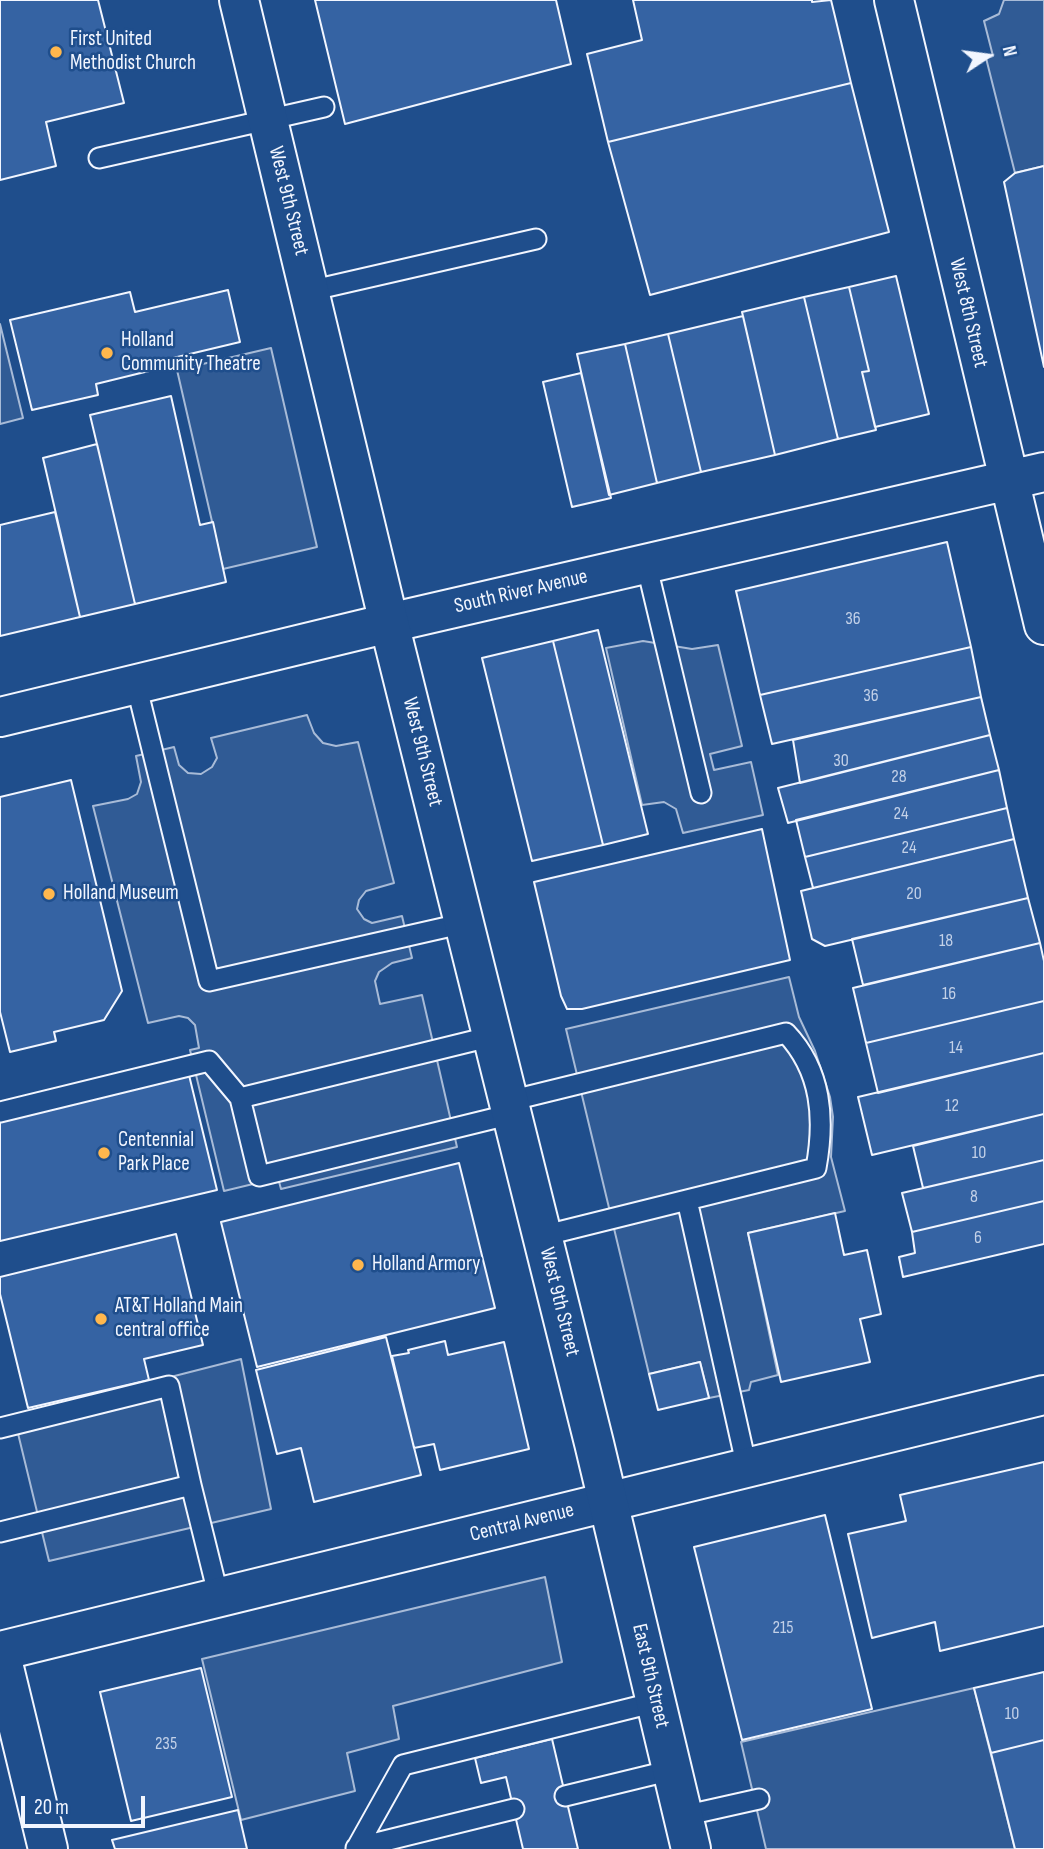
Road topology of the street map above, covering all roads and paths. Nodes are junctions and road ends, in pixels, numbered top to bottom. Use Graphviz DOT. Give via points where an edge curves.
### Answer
graph roads {
  1 [pos="239,0"];
  2 [pos="894,0"];
  3 [pos="324,107"];
  4 [pos="269,121"];
  5 [pos="99,158"];
  6 [pos="536,239"];
  7 [pos="309,291"];
  8 [pos="1026,476"];
  9 [pos="646,563"];
  10 [pos="389,623"];
  11 [pos="1044,625"];
  12 [pos="136,684"];
  13 [pos="0,717"];
  14 [pos="701,793"];
  15 [pos="464,923"];
  16 [pos="493,1036"];
  17 [pos="240,1098"];
  18 [pos="511,1108"];
  19 [pos="0,1112"];
  20 [pos="687,1200"];
  21 [pos="542,1236"];
  22 [pos="1044,1395"];
  23 [pos="0,1428"];
  24 [pos="747,1468"];
  25 [pos="191,1485"];
  26 [pos="608,1503"];
  27 [pos="0,1532"];
  28 [pos="219,1598"];
  29 [pos="0,1651"];
  30 [pos="656,1702"];
  31 [pos="672,1770"];
  32 [pos="565,1796"];
  33 [pos="759,1798"];
  34 [pos="514,1809"];
  35 [pos="687,1833"];
  36 [pos="356,1848"];
  37 [pos="48,1849"];
  1 -- 4 [label="main road, West 9th Street"];
  2 -- 8 [label="main road, West 8th Street"];
  3 -- 4 [label="lane"];
  4 -- 5 [label="lane"];
  4 -- 7 [label="main road, West 9th Street"];
  6 -- 7 [label="lane"];
  7 -- 10 [label="main road, West 9th Street"];
  8 -- 9 [label="main road, South River Avenue"];
  8 -- 11 [label="main road, West 8th Street"];
  9 -- 10 [label="main road, South River Avenue"];
  9 -- 14 [label="lane"];
  10 -- 12 [label="main road, South River Avenue"];
  10 -- 15 [label="main road, West 9th Street"];
  12 -- 13 [label="main road, South River Avenue"];
  12 -- 15 [label="lane" via="209,981"];
  15 -- 16 [label="main road, West 9th Street"];
  16 -- 17 [label="lane"];
  16 -- 18 [label="main road, West 9th Street"];
  17 -- 18 [label="lane" via="259,1176"];
  17 -- 19 [label="lane" via="209,1061"];
  18 -- 20 [label="lane" via="786,1033 799,1047 821,1104 816,1168"];
  18 -- 21 [label="main road, West 9th Street"];
  20 -- 21 [label="lane"];
  20 -- 24 [label="lane"];
  21 -- 26 [label="main road, West 9th Street"];
  22 -- 24 [label="main road, Central Avenue"];
  23 -- 25 [label="lane" via="169,1386"];
  24 -- 26 [label="main road, Central Avenue"];
  25 -- 27 [label="lane"];
  25 -- 28 [label="lane"];
  26 -- 28 [label="main road, Central Avenue"];
  26 -- 30 [label="main road, East 9th Street"];
  28 -- 29 [label="main road, Central Avenue"];
  29 -- 37 [label="main road"];
  30 -- 31 [label="main road, East 9th Street"];
  30 -- 36 [label="lane" via="403,1765"];
  31 -- 32 [label="lane"];
  31 -- 35 [label="main road, East 9th Street"];
  33 -- 35 [label="lane"];
  34 -- 36 [label="lane"];
}
